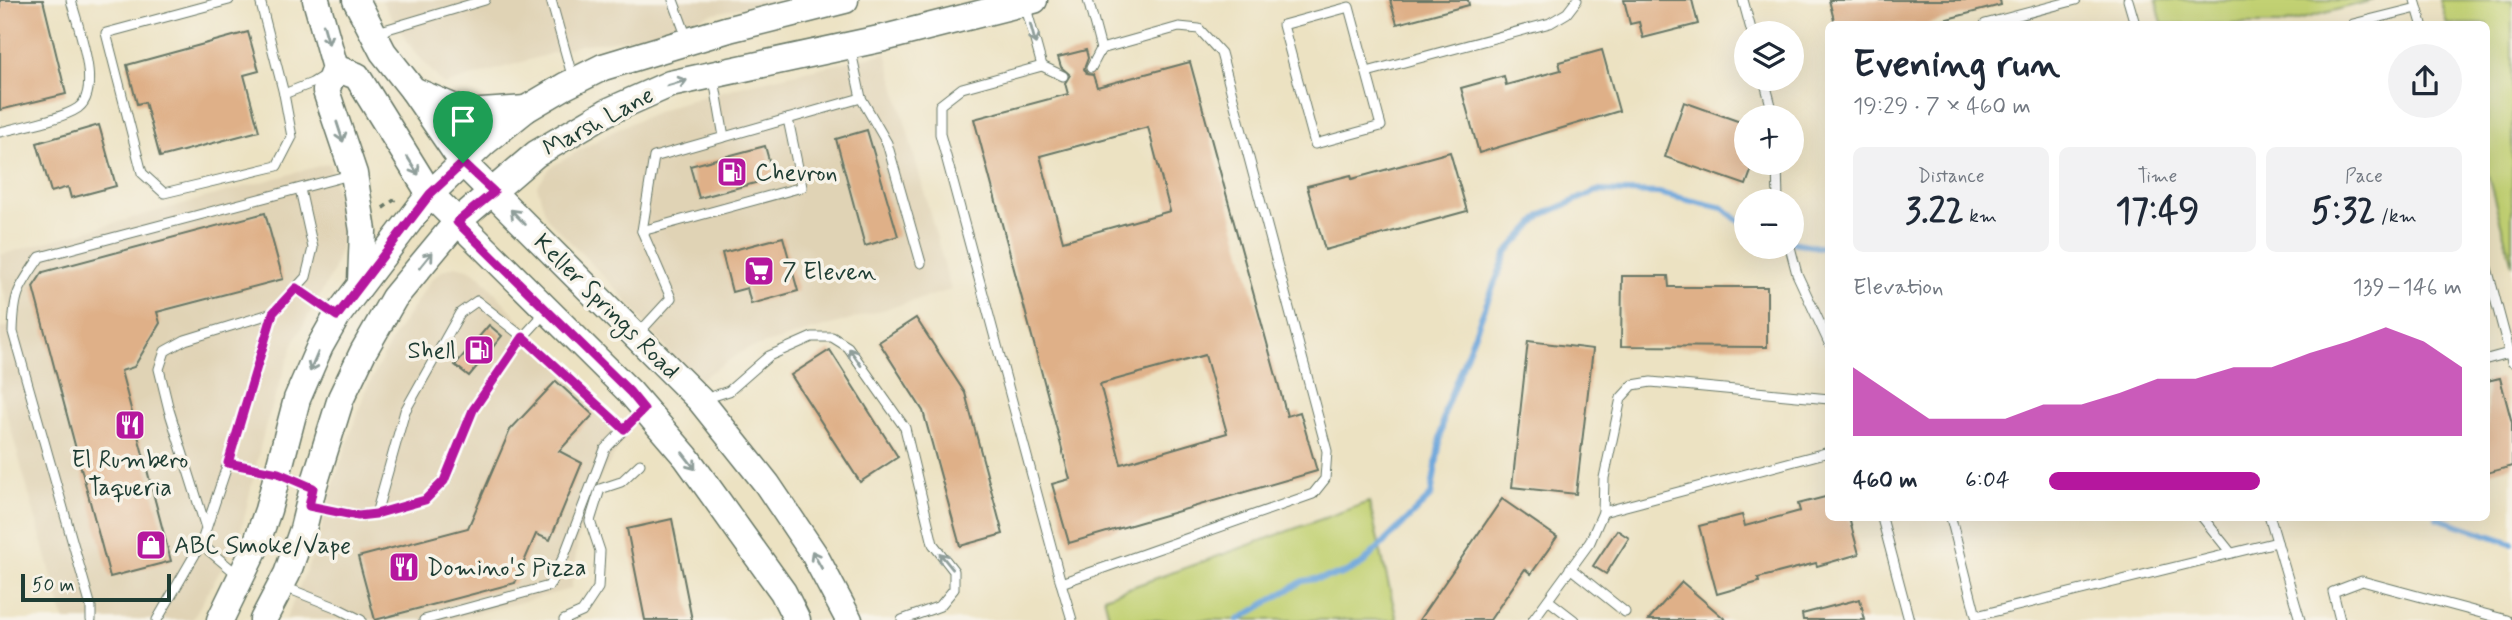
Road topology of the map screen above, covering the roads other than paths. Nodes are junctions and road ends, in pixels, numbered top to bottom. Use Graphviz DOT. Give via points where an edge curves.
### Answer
graph roads {
  1 [pos="71,0"];
  2 [pos="229,0"];
  3 [pos="260,0"];
  4 [pos="316,0"];
  5 [pos="356,0"];
  6 [pos="485,0"];
  7 [pos="551,0"];
  8 [pos="673,0"];
  9 [pos="845,0"];
  10 [pos="1088,0"];
  11 [pos="1577,0"];
  12 [pos="1743,0"];
  13 [pos="2076,0"];
  14 [pos="2128,0"];
  15 [pos="1029,1"];
  16 [pos="2416,4"];
  17 [pos="1749,21"];
  18 [pos="1996,21"];
  19 [pos="2134,21"];
  20 [pos="2362,21"];
  21 [pos="2420,21"];
  22 [pos="373,33"];
  23 [pos="688,41"];
  24 [pos="849,45"];
  25 [pos="1101,48"];
  26 [pos="1042,66"];
  27 [pos="335,68"];
  28 [pos="1091,68"];
  29 [pos="1367,72"];
  30 [pos="713,74"];
  31 [pos="1063,76"];
  32 [pos="574,81"];
  33 [pos="413,90"];
  34 [pos="284,94"];
  35 [pos="861,98"];
  36 [pos="526,109"];
  37 [pos="788,119"];
  38 [pos="0,132"];
  39 [pos="724,137"];
  40 [pos="463,163"];
  41 [pos="354,174"];
  42 [pos="300,189"];
  43 [pos="494,192"];
  44 [pos="430,194"];
  45 [pos="457,222"];
  46 [pos="642,231"];
  47 [pos="1793,259"];
  48 [pos="921,263"];
  49 [pos="2490,279"];
  50 [pos="361,282"];
  51 [pos="296,288"];
  52 [pos="547,311"];
  53 [pos="273,313"];
  54 [pos="337,316"];
  55 [pos="1825,334"];
  56 [pos="637,335"];
  57 [pos="523,337"];
  58 [pos="2511,357"];
  59 [pos="2490,359"];
  60 [pos="1825,399"];
  61 [pos="700,400"];
  62 [pos="644,409"];
  63 [pos="624,429"];
  64 [pos="1825,453"];
  65 [pos="228,463"];
  66 [pos="640,464"];
  67 [pos="278,473"];
  68 [pos="311,497"];
  69 [pos="1602,512"];
  70 [pos="376,514"];
  71 [pos="1883,521"];
  72 [pos="1952,521"];
  73 [pos="2205,521"];
  74 [pos="2271,521"];
  75 [pos="206,528"];
  76 [pos="2277,542"];
  77 [pos="201,544"];
  78 [pos="2231,553"];
  79 [pos="1570,568"];
  80 [pos="242,578"];
  81 [pos="1061,583"];
  82 [pos="281,585"];
  83 [pos="1548,600"];
  84 [pos="1625,612"];
  85 [pos="92,620"];
  86 [pos="157,620"];
  87 [pos="220,620"];
  88 [pos="262,620"];
  89 [pos="361,620"];
  90 [pos="424,620"];
  91 [pos="566,620"];
  92 [pos="797,620"];
  93 [pos="849,620"];
  94 [pos="902,620"];
  95 [pos="1072,620"];
  96 [pos="1533,620"];
  97 [pos="1574,620"];
  98 [pos="1909,620"];
  99 [pos="2300,620"];
  100 [pos="2340,620"];
  101 [pos="2507,620"];
  1 -- 38 [label="lane" via="89,69 87,96 79,108"];
  2 -- 34 [label="lane" via="106,33 142,173 164,193 277,166 292,137"];
  3 -- 34 [label="lane"];
  4 -- 27 [label="main road, one-way"];
  5 -- 22 [label="main road, Keller Springs Road"];
  6 -- 22 [label="lane"];
  7 -- 32 [label="lane"];
  8 -- 23 [label="lane"];
  9 -- 23 [label="main road, Marsh Lane"];
  10 -- 25 [label="lane"];
  11 -- 29 [label="lane" via="1550,23"];
  12 -- 17 [label="lane"];
  13 -- 18 [label="lane"];
  14 -- 19 [label="lane"];
  15 -- 24 [label="main road, Marsh Lane"];
  15 -- 26 [label="lane, one-way"];
  16 -- 20 [label="lane"];
  16 -- 21 [label="lane"];
  22 -- 33 [label="main road, Keller Springs Road"];
  23 -- 32 [label="main road, Marsh Lane" via="603,67"];
  24 -- 30 [label="main road, Marsh Lane"];
  24 -- 35 [label="lane"];
  25 -- 28 [label="lane"];
  25 -- 81 [label="lane" via="1179,27 1199,29 1221,53 1327,451 1325,479 1313,494"];
  26 -- 31 [label="lane"];
  26 -- 81 [label="lane" via="962,88 940,105 940,134"];
  27 -- 34 [label="lane"];
  27 -- 41 [label="main road, one-way" via="326,91"];
  27 -- 44 [label="main road, Keller Springs Road, one-way" via="357,76"];
  29 -- 29 [label="lane" via="1349,7 1283,25 1315,144 1381,126"];
  30 -- 39 [label="lane"];
  43 -- 30 [label="main road, Marsh Lane, one-way" via="536,155 607,112 670,84"];
  32 -- 36 [label="main road, Marsh Lane"];
  33 -- 36 [label="main road" via="467,113"];
  33 -- 40 [label="main road, Keller Springs Road"];
  35 -- 37 [label="lane"];
  35 -- 48 [label="lane" via="887,143"];
  36 -- 40 [label="main road, Marsh Lane"];
  37 -- 39 [label="lane"];
  37 -- 46 [label="lane" via="802,187"];
  39 -- 46 [label="lane" via="654,157"];
  40 -- 43 [label="main road, Keller Springs Road"];
  40 -- 44 [label="main road, Marsh Lane"];
  41 -- 42 [label="lane"];
  41 -- 50 [label="main road" via="363,232"];
  42 -- 51 [label="lane" via="313,248 306,277"];
  42 -- 85 [label="lane" via="40,257 14,299 13,332"];
  43 -- 45 [label="main road, Marsh Lane"];
  56 -- 43 [label="main road, Keller Springs Road, one-way"];
  44 -- 45 [label="main road, Keller Springs Road"];
  44 -- 50 [label="main road, Marsh Lane"];
  45 -- 52 [label="main road, Keller Springs Road"];
  68 -- 45 [label="main road, Marsh Lane, one-way" via="341,398 363,352 394,298"];
  46 -- 56 [label="lane" via="671,298"];
  47 -- 55 [label="lane"];
  49 -- 58 [label="lane"];
  50 -- 54 [label="main road, Marsh Lane"];
  51 -- 53 [label="lane"];
  51 -- 54 [label="lane"];
  52 -- 57 [label="lane"];
  52 -- 62 [label="main road, Keller Springs Road"];
  53 -- 65 [label="lane"];
  53 -- 75 [label="lane" via="186,340 165,351 159,369"];
  54 -- 67 [label="main road, Marsh Lane, one-way" via="297,399"];
  56 -- 61 [label="main road, Keller Springs Road"];
  57 -- 63 [label="lane"];
  57 -- 70 [label="lane" via="473,410 444,481 425,500"];
  57 -- 70 [label="lane" via="477,301 460,313 405,411"];
  58 -- 59 [label="lane"];
  60 -- 69 [label="lane" via="1651,382 1633,385 1621,398 1604,478"];
  93 -- 61 [label="main road, Keller Springs Road, one-way" via="814,554 767,484"];
  94 -- 61 [label="lane, one-way" via="940,606 954,589 954,571 933,544 905,428 848,347 832,337 812,337 769,356 729,391"];
  62 -- 63 [label="lane"];
  62 -- 92 [label="main road, Keller Springs Road, one-way" via="723,506 783,592"];
  63 -- 90 [label="lane" via="605,449 549,586"];
  64 -- 69 [label="lane"];
  65 -- 67 [label="lane"];
  65 -- 75 [label="lane"];
  66 -- 91 [label="lane" via="621,482 600,489 590,521 600,551 598,588 582,612"];
  67 -- 68 [label="main road"];
  67 -- 80 [label="main road, Marsh Lane"];
  68 -- 70 [label="lane" via="358,516"];
  68 -- 82 [label="main road, Marsh Lane"];
  69 -- 79 [label="lane" via="1590,542"];
  71 -- 98 [label="lane"];
  72 -- 78 [label="lane" via="1976,616"];
  73 -- 78 [label="lane"];
  74 -- 76 [label="lane"];
  75 -- 77 [label="lane"];
  76 -- 78 [label="lane"];
  76 -- 99 [label="lane"];
  77 -- 80 [label="lane"];
  77 -- 86 [label="lane"];
  79 -- 83 [label="lane"];
  79 -- 84 [label="lane"];
  80 -- 87 [label="main road, Marsh Lane"];
  81 -- 95 [label="lane"];
  82 -- 88 [label="main road, Marsh Lane"];
  82 -- 89 [label="lane"];
  83 -- 96 [label="lane"];
  83 -- 97 [label="lane"];
  100 -- 101 [label="lane" via="2333,592 2362,581"];
}
